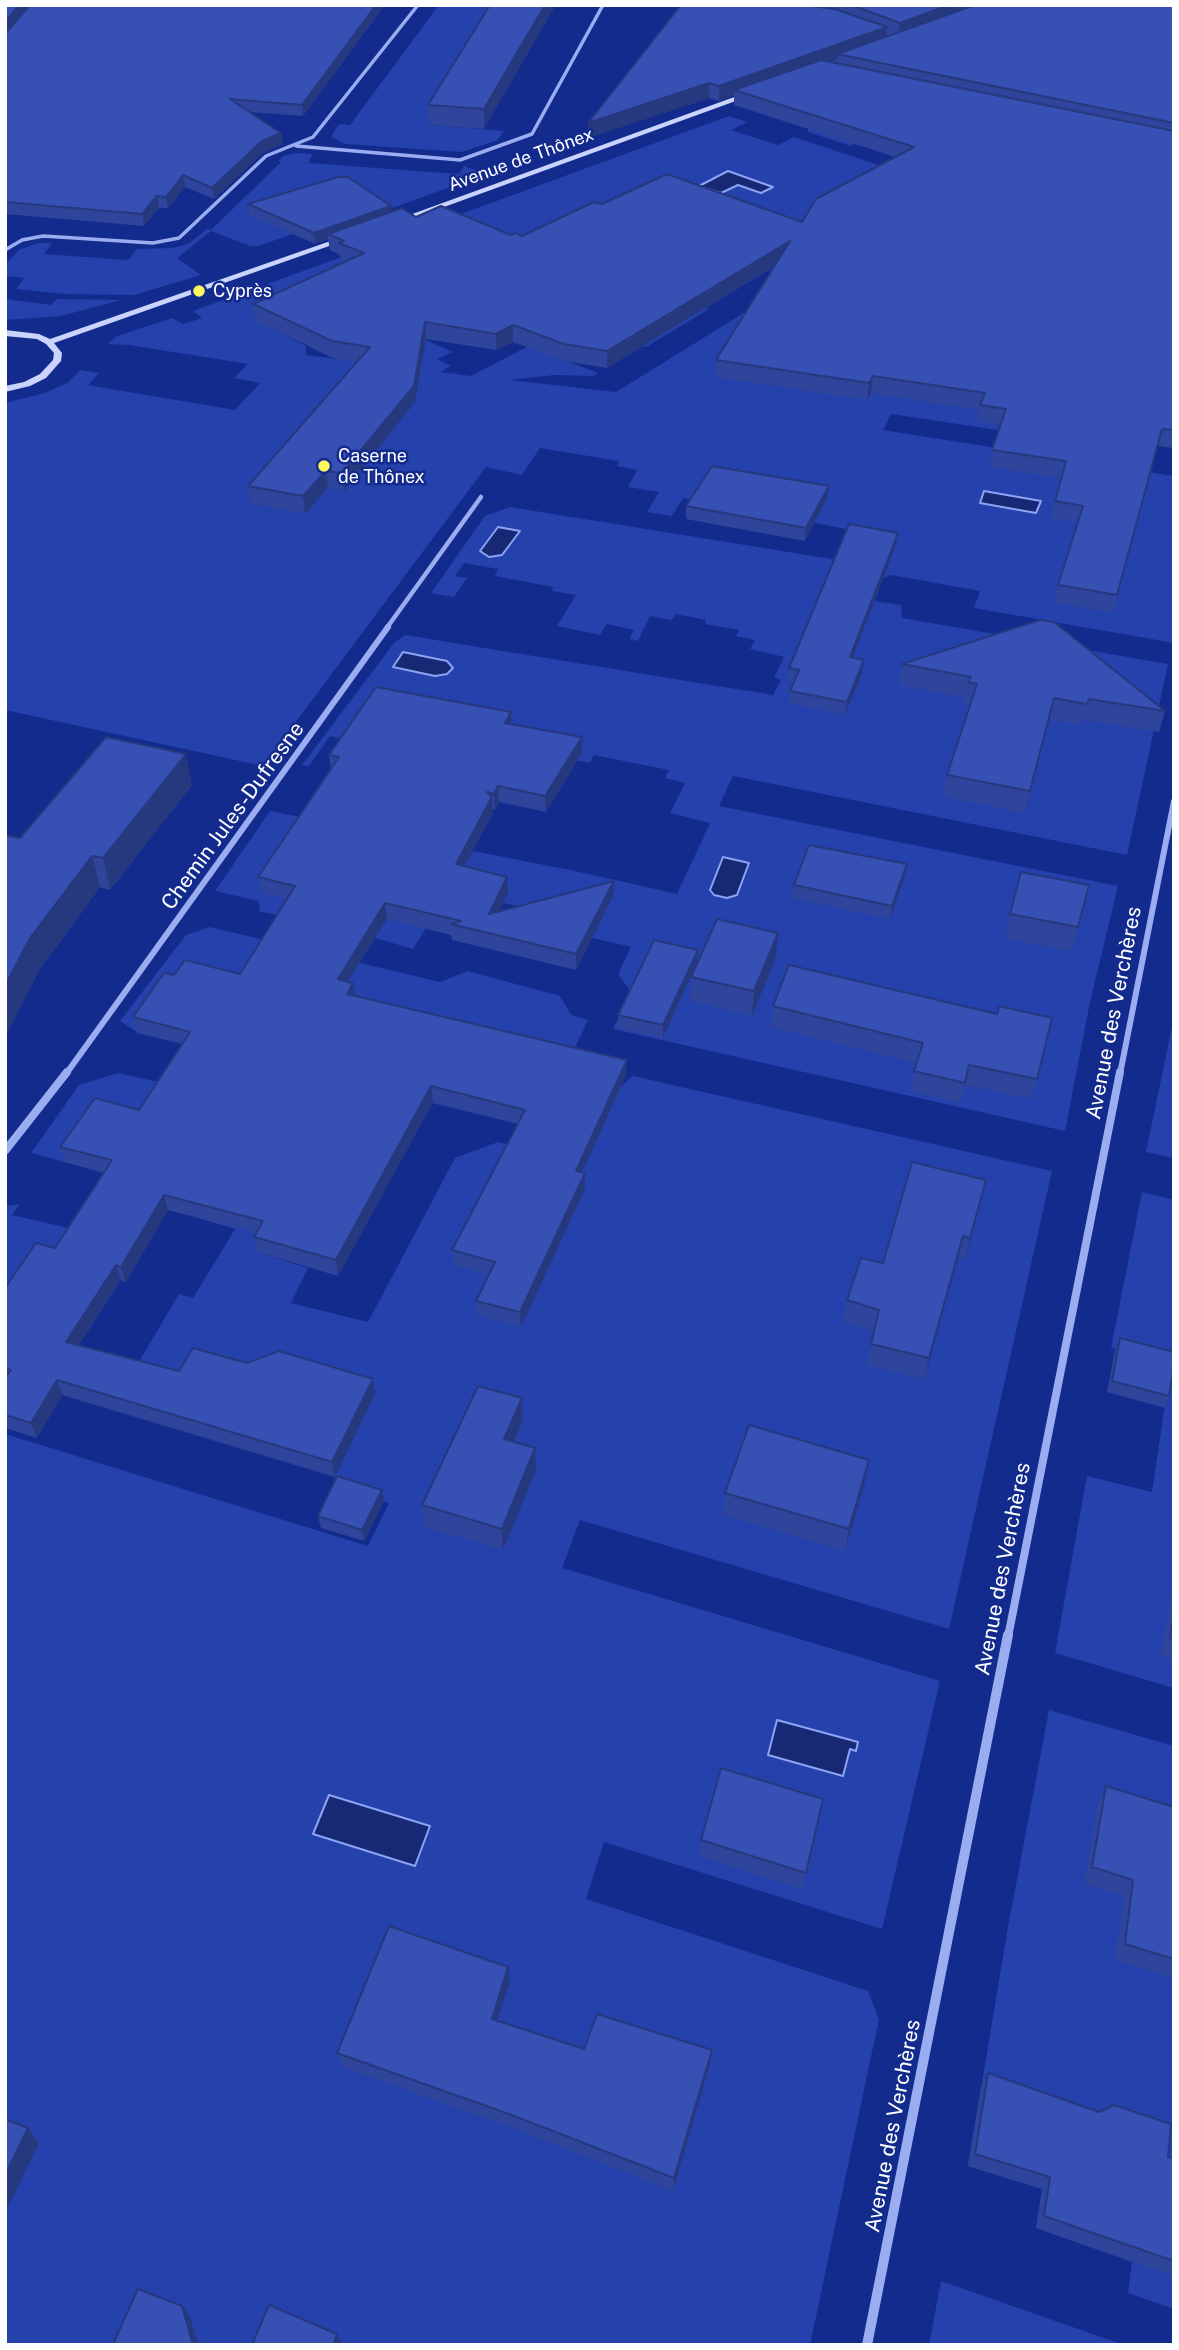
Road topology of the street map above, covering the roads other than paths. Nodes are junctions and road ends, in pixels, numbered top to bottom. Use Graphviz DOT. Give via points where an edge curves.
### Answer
graph roads {
  1 [pos="418,5"];
  2 [pos="603,5"];
  3 [pos="765,89"];
  4 [pos="294,146"];
  5 [pos="393,222"];
  6 [pos="355,236"];
  7 [pos="5,250"];
  8 [pos="5,333"];
  9 [pos="49,342"];
  10 [pos="5,389"];
  11 [pos="481,497"];
  12 [pos="1174,801"];
  13 [pos="5,1151"];
  14 [pos="867,2345"];
  1 -- 4 [label="street" via="313,137"];
  2 -- 4 [label="street" via="532,134 460,160"];
  3 -- 5 [label="main road, Avenue de Thônex"];
  4 -- 7 [label="street" via="266,156 179,238 146,243 43,236 22,240"];
  6 -- 9 [label="main road"];
  8 -- 9 [label="main road"];
  9 -- 10 [label="main road" via="58,352 53,368 27,384"];
  11 -- 13 [label="street, Chemin Jules-Dufresne" via="89,1044"];
  12 -- 14 [label="street, Avenue des Verchères"];
}
